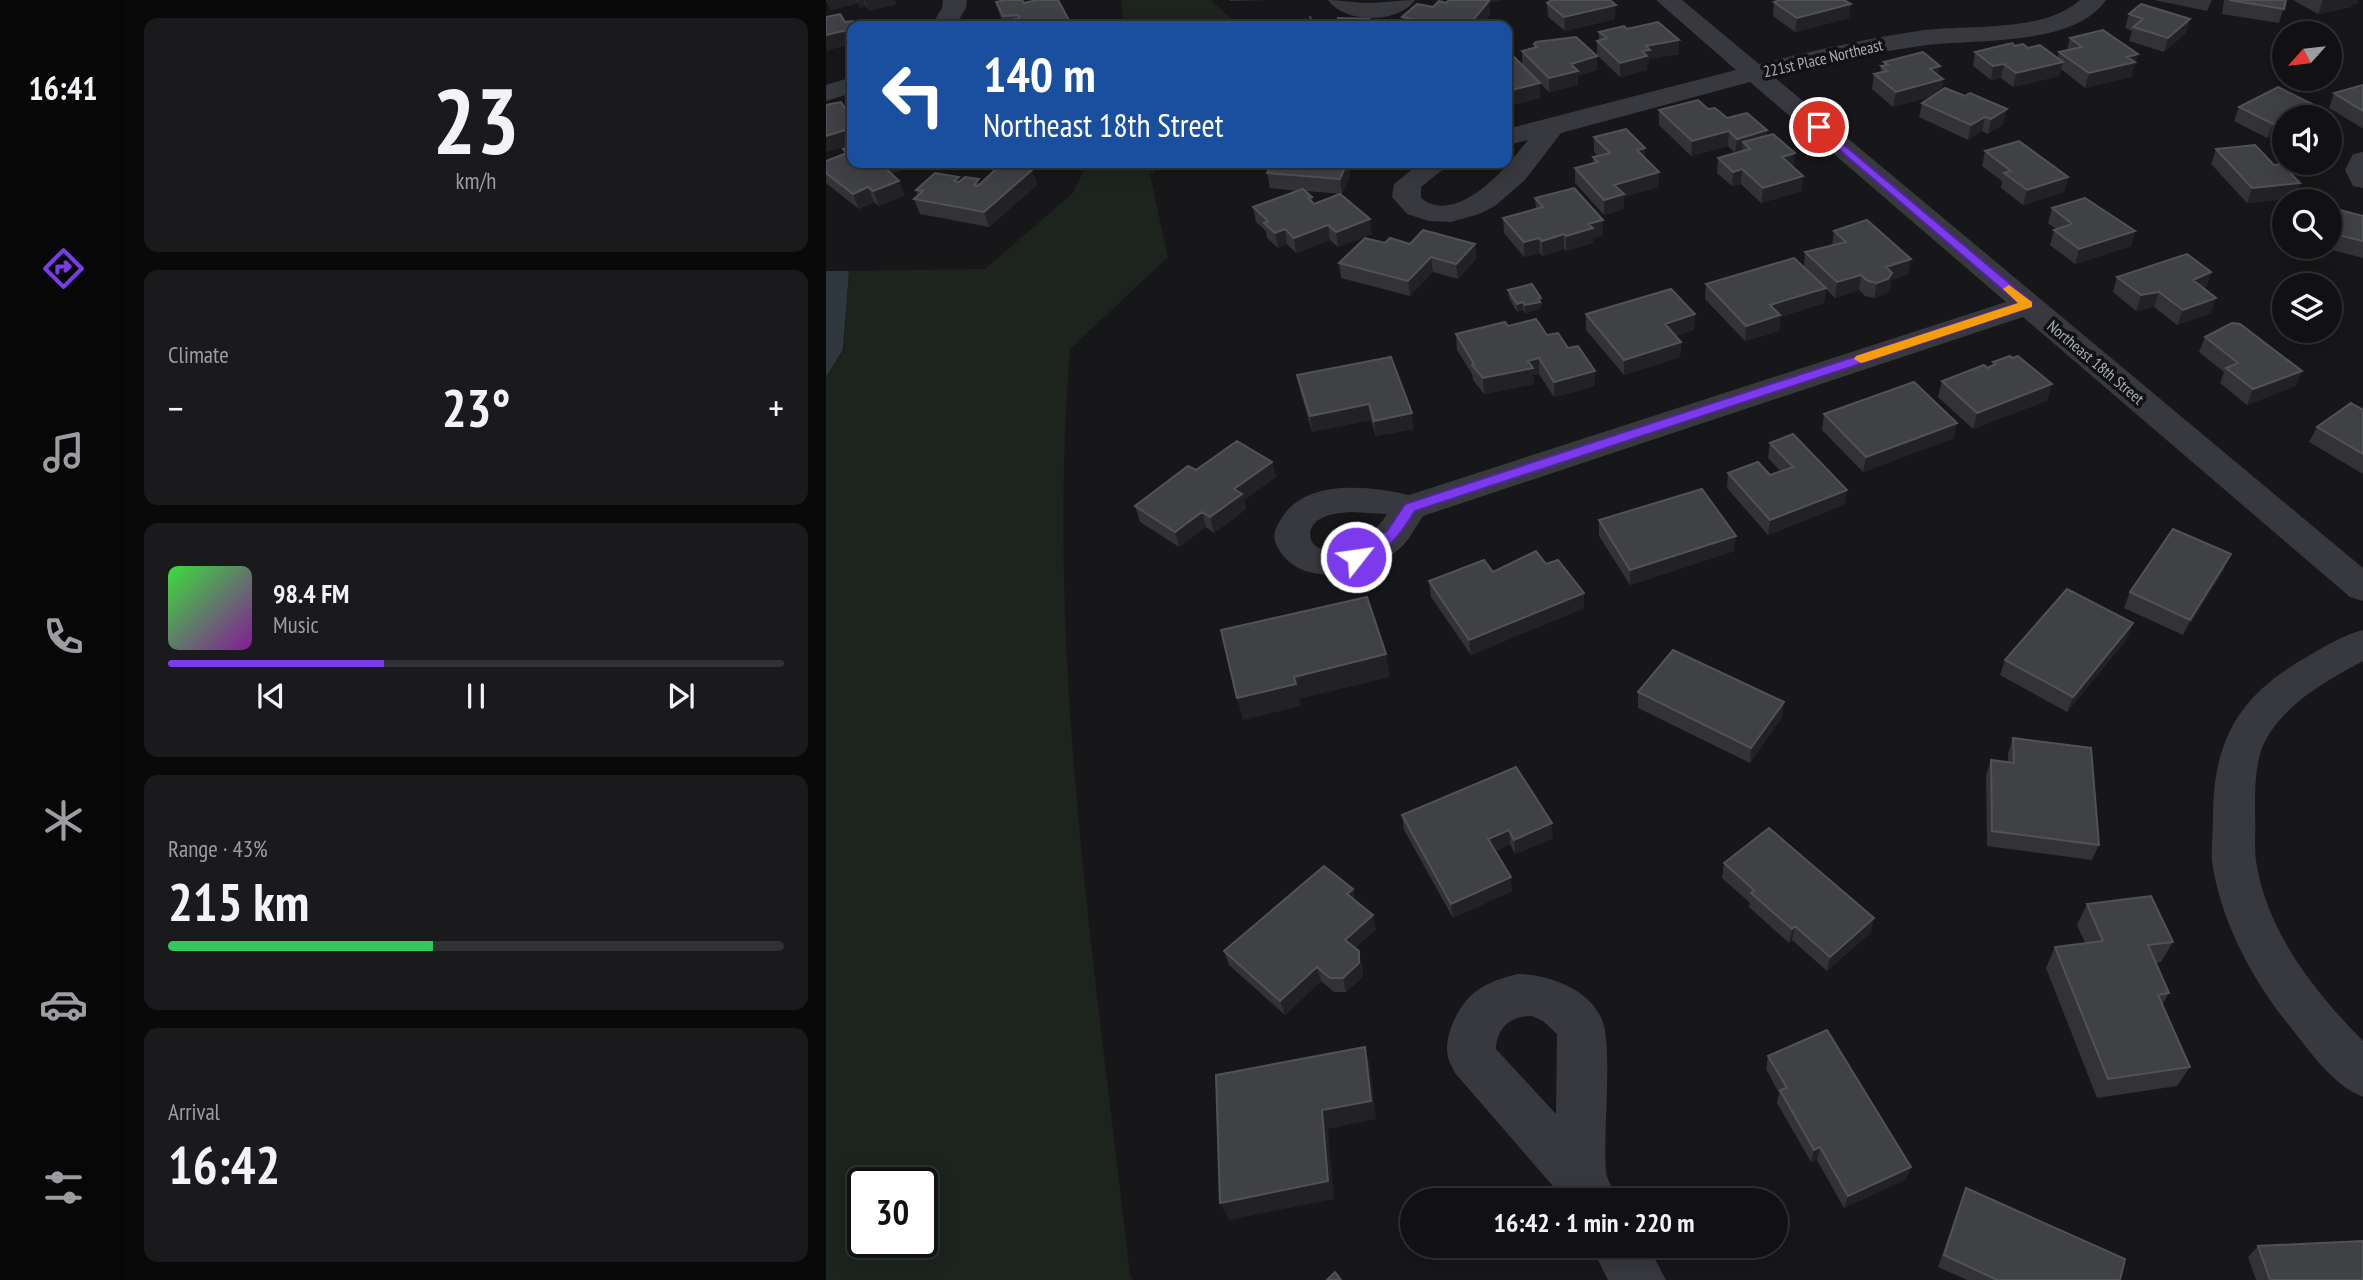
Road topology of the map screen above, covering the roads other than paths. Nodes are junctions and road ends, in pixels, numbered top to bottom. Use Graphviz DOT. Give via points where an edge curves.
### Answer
graph roads {
  1 [pos="955,0"];
  2 [pos="1340,0"];
  3 [pos="1403,0"];
  4 [pos="1668,0"];
  5 [pos="2094,0"];
  6 [pos="946,21"];
  7 [pos="1757,74"];
  8 [pos="847,87"];
  9 [pos="826,93"];
  10 [pos="1550,129"];
  11 [pos="1512,136"];
  12 [pos="2363,160"];
  13 [pos="1430,168"];
  14 [pos="2363,180"];
  15 [pos="2028,304"];
  16 [pos="1410,507"];
  17 [pos="2363,588"];
  18 [pos="2363,644"];
  19 [pos="2363,1074"];
  20 [pos="1625,1258"];
  21 [pos="1639,1280"];
  1 -- 6 [label="street"];
  2 -- 3 [label="street" via="1368,10"];
  4 -- 7 [label="street, Northeast 18th Street"];
  5 -- 7 [label="street, 221st Place Northeast" via="2089,8 2056,24 1895,42"];
  7 -- 10 [label="street, 221st Place Northeast"];
  7 -- 15 [label="street, Northeast 18th Street"];
  8 -- 9 [label="street"];
  10 -- 11 [label="street, 221st Place Northeast"];
  10 -- 13 [label="street" via="1535,152 1486,201 1467,211 1428,212 1410,204 1408,184"];
  12 -- 14 [label="street" via="2358,166"];
  15 -- 16 [label="street"];
  15 -- 17 [label="street, Northeast 18th Street"];
  18 -- 19 [label="street" via="2297,682 2264,712 2244,744 2233,799 2234,860 2248,913 2279,975"];
  20 -- 21 [label="street"];
}
